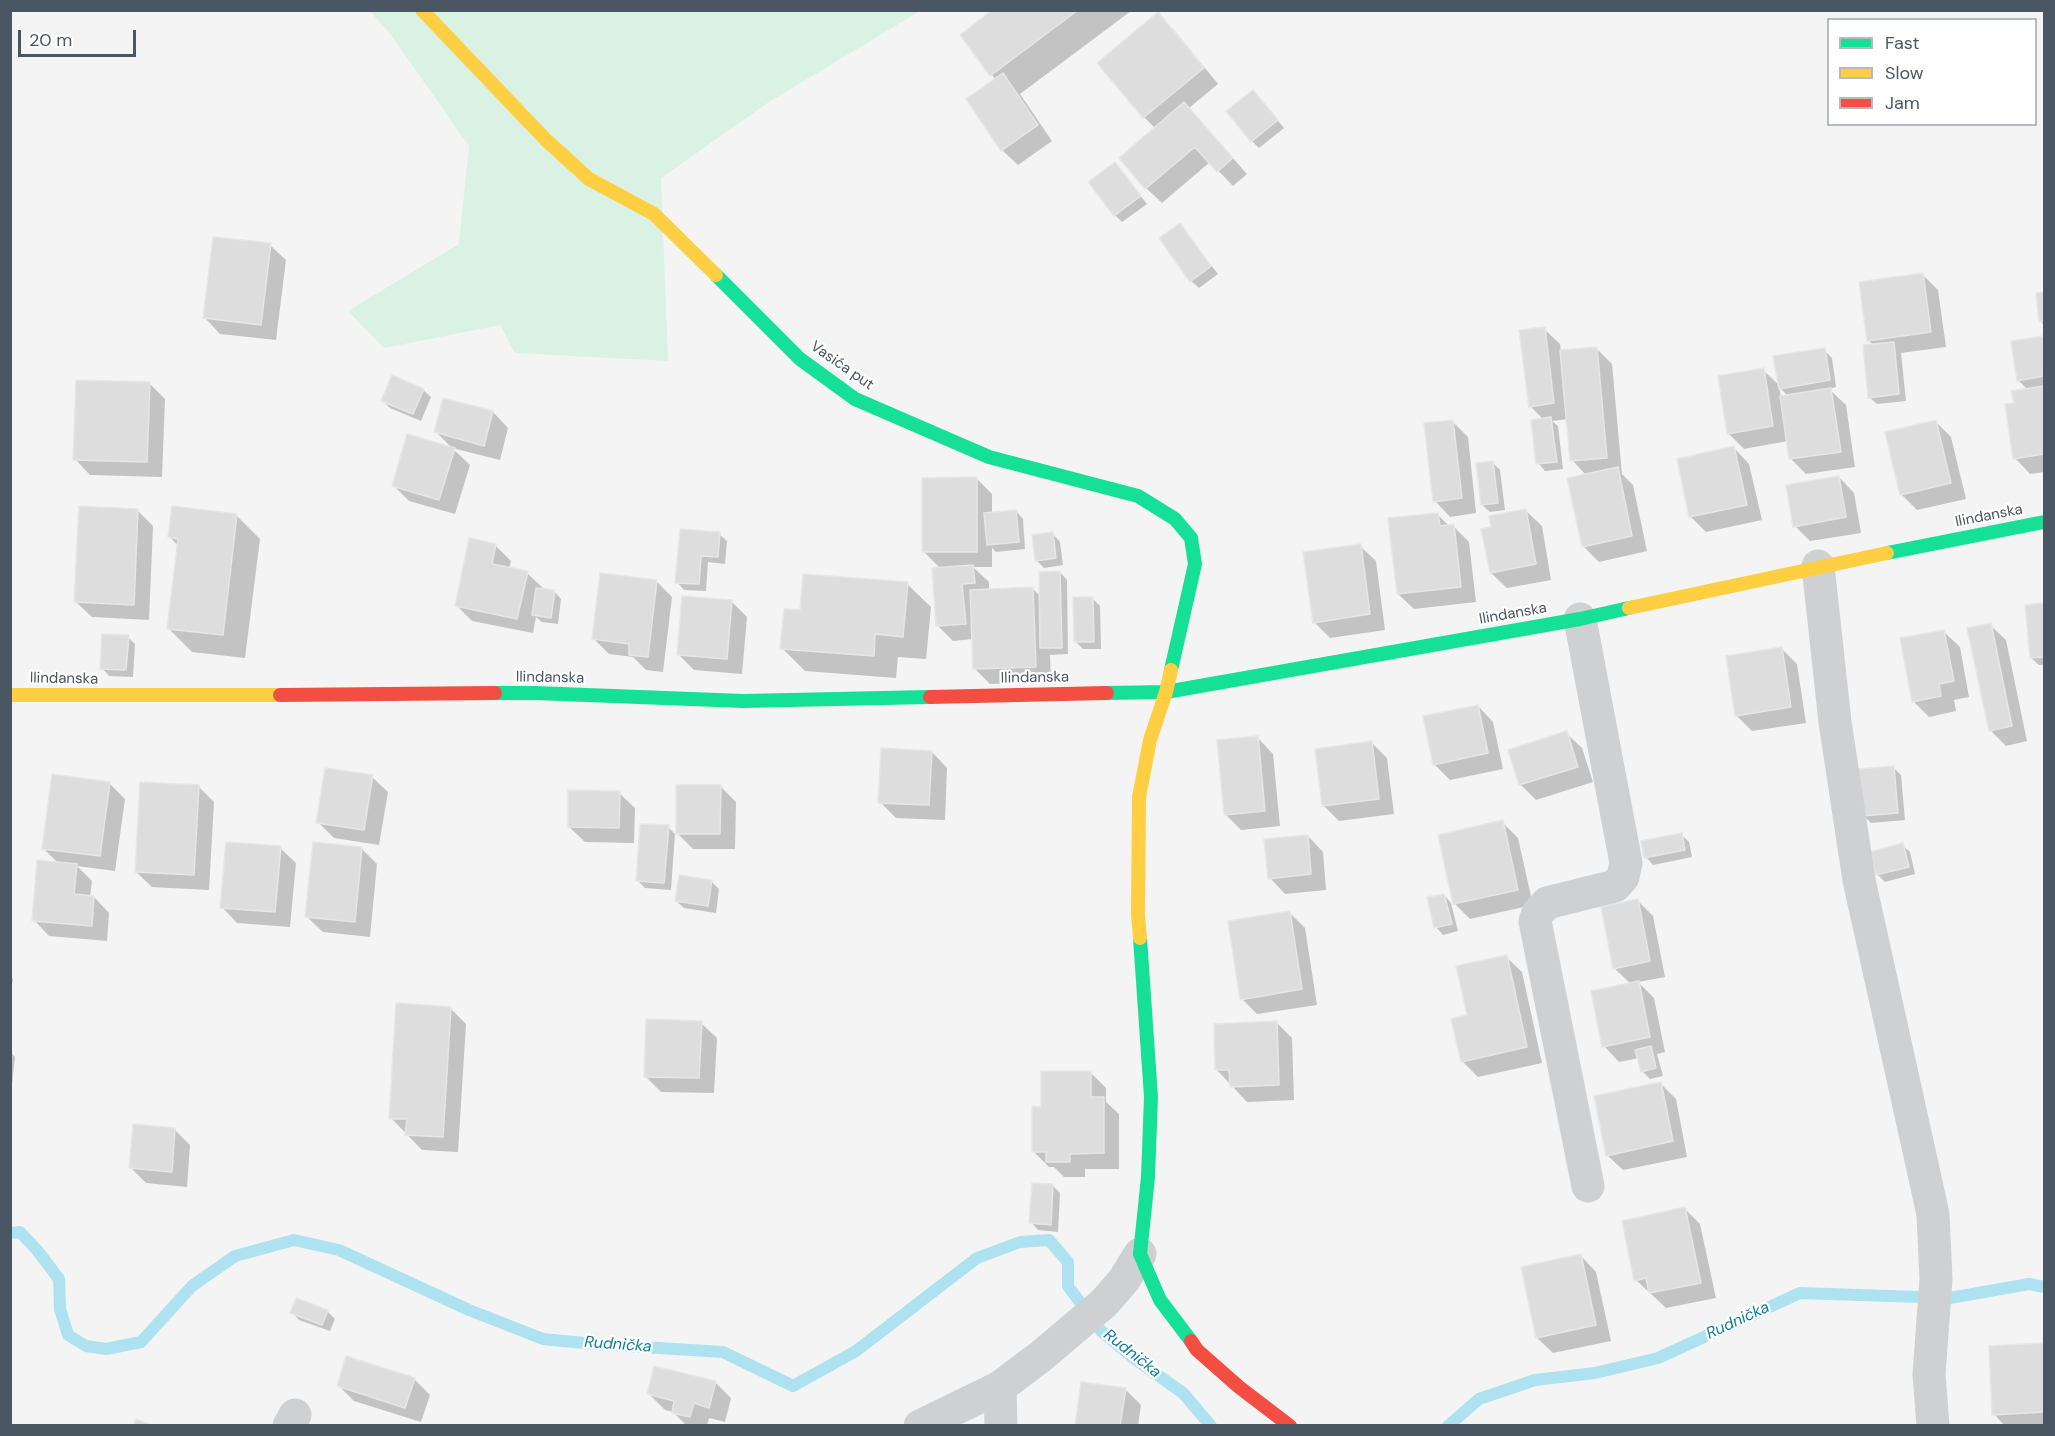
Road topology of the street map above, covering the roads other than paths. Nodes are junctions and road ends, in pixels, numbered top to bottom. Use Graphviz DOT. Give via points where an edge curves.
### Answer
graph roads {
  1 [pos="422,10"];
  2 [pos="2044,522"];
  3 [pos="1818,566"];
  4 [pos="1580,619"];
  5 [pos="1166,692"];
  6 [pos="10,695"];
  7 [pos="1588,1186"];
  8 [pos="1140,1254"];
  9 [pos="1000,1387"];
  10 [pos="920,1425"];
  11 [pos="1001,1425"];
  12 [pos="1290,1425"];
  13 [pos="1933,1425"];
  1 -- 5 [label="street, Vasića put" via="546,140 589,179 654,214 801,359 855,399 988,457 1138,496 1175,519 1191,538 1195,564"];
  2 -- 3 [label="street, Ilindanska"];
  3 -- 4 [label="street, Ilindanska"];
  3 -- 13 [label="street" via="1835,722 1859,880 1933,1214 1936,1279 1929,1374"];
  4 -- 5 [label="street, Ilindanska"];
  4 -- 7 [label="street" via="1626,863 1623,877 1615,886 1548,903 1535,921"];
  5 -- 6 [label="street, Ilindanska" via="743,701 535,693"];
  5 -- 8 [label="street, Vasića put" via="1150,740 1139,797 1138,915 1150,1097 1148,1177"];
  8 -- 9 [label="street" via="1125,1280 1104,1303"];
  8 -- 12 [label="street" via="1160,1300 1197,1350"];
  9 -- 10 [label="street"];
  9 -- 11 [label="street"];
}
